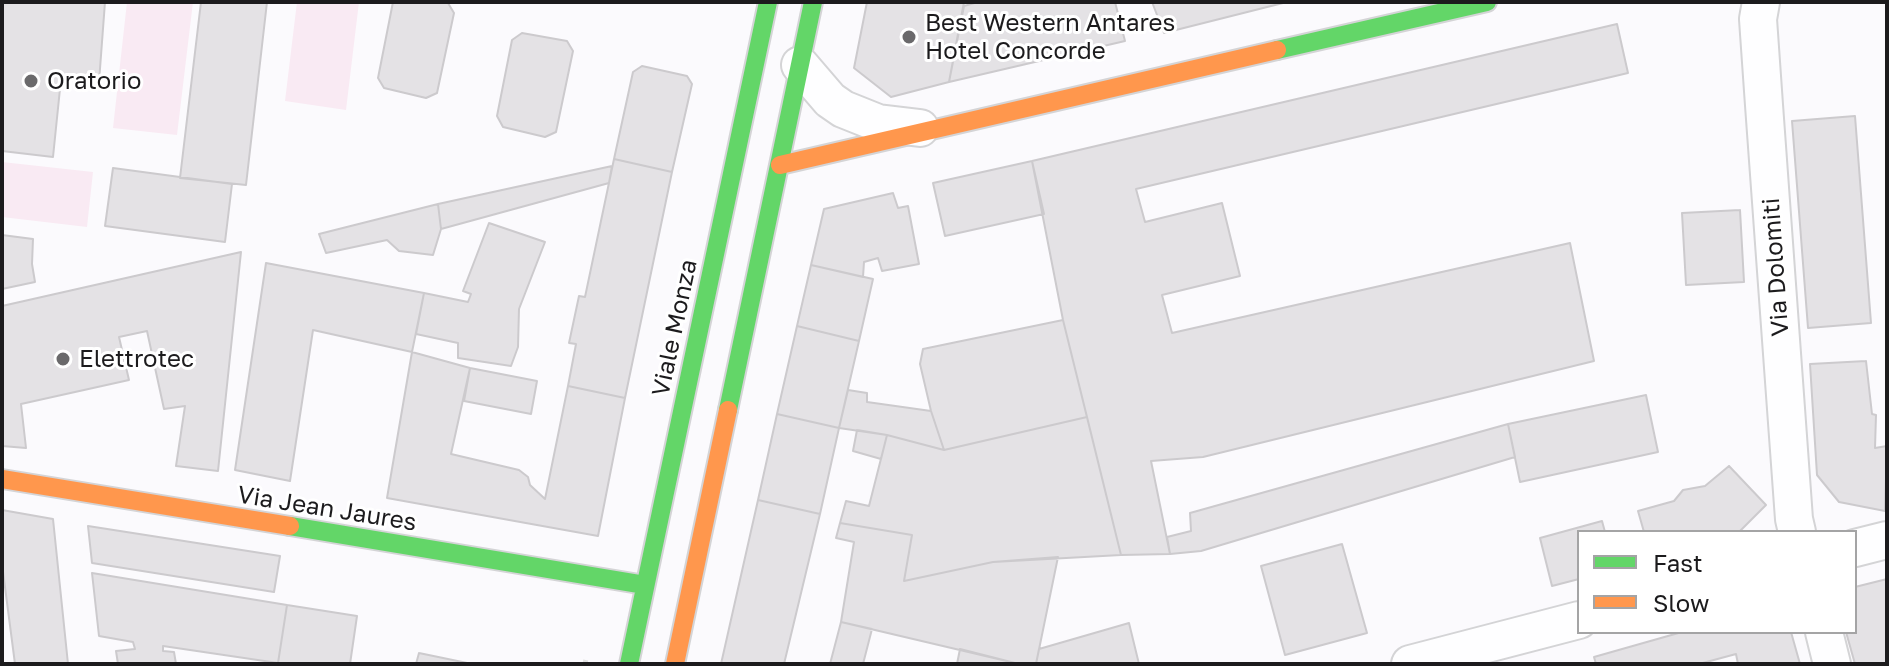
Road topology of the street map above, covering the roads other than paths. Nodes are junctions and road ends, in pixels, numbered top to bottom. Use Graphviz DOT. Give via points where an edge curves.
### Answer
graph roads {
  1 [pos="768,2"];
  2 [pos="813,2"];
  3 [pos="1487,2"];
  4 [pos="1761,2"];
  5 [pos="800,65"];
  6 [pos="937,129"];
  7 [pos="780,165"];
  8 [pos="2,479"];
  9 [pos="1797,530"];
  10 [pos="1887,540"];
  11 [pos="1857,548"];
  12 [pos="645,585"];
  13 [pos="1577,621"];
  14 [pos="1824,634"];
  15 [pos="629,664"];
  16 [pos="675,664"];
  17 [pos="1410,664"];
  18 [pos="1832,664"];
  1 -- 12 [label="street, Viale Monza"];
  2 -- 5 [label="street"];
  3 -- 6 [label="street"];
  4 -- 9 [label="street, Via Dolomiti" via="1758,19"];
  5 -- 6 [label="street" via="830,100 853,114 895,127"];
  5 -- 7 [label="street"];
  6 -- 7 [label="street"];
  7 -- 16 [label="street"];
  8 -- 12 [label="street, Via Jean Jaures"];
  10 -- 11 [label="street"];
  12 -- 15 [label="street, Viale Monza"];
  13 -- 17 [label="street"];
  14 -- 18 [label="street"];
}
